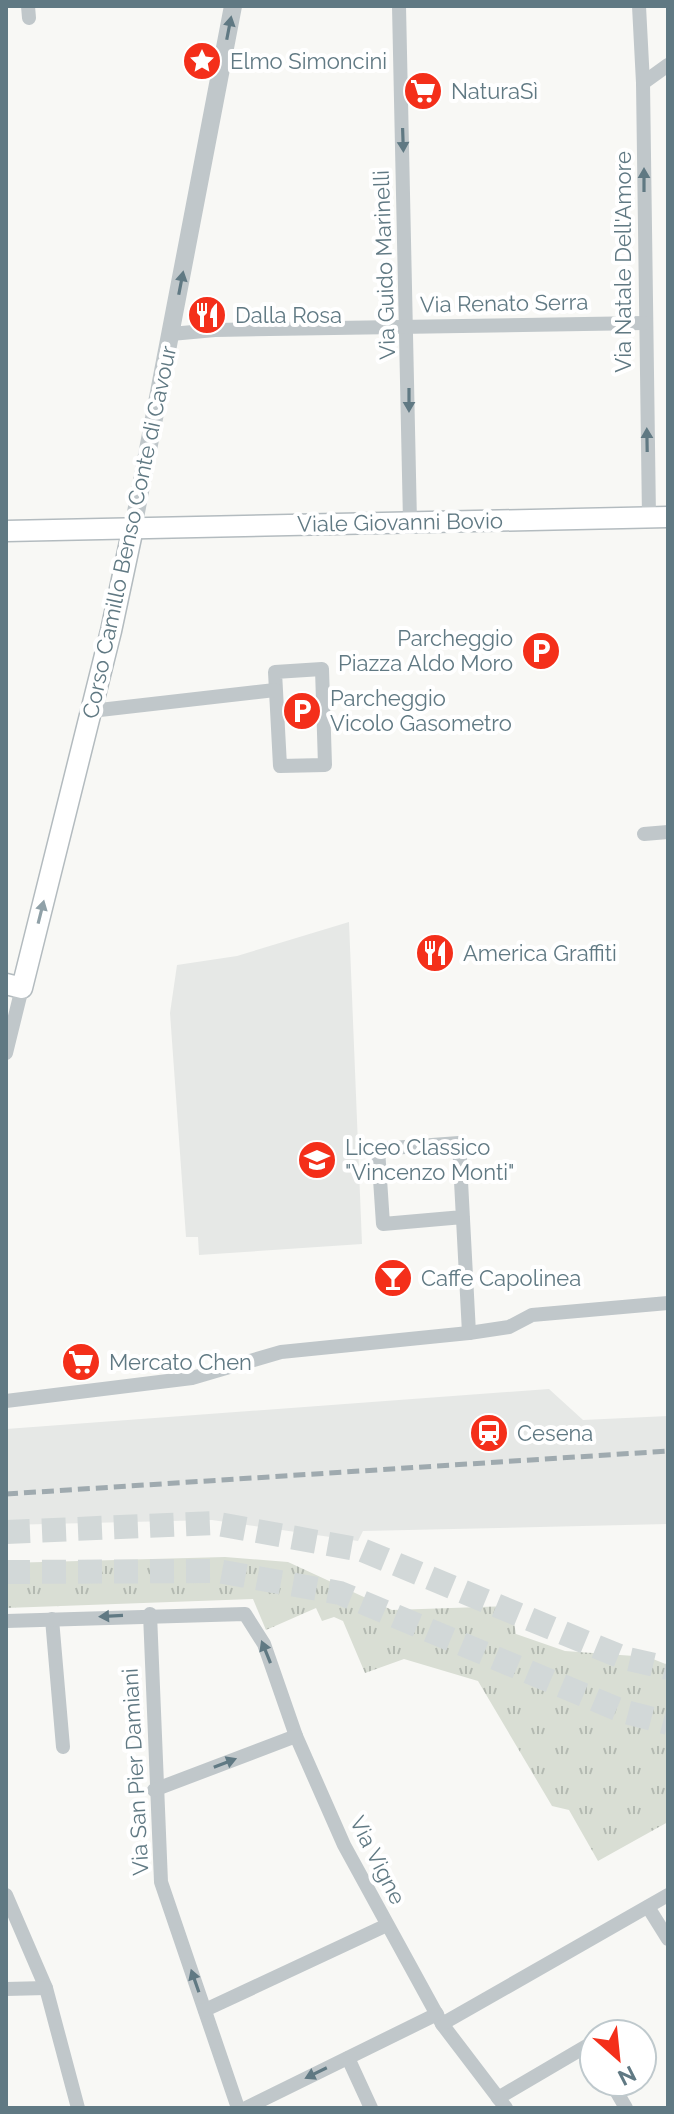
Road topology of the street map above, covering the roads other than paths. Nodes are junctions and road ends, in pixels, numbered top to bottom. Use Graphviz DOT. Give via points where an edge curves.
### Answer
graph roads {
  1 [pos="233,6"];
  2 [pos="399,6"];
  3 [pos="639,6"];
  4 [pos="668,65"];
  5 [pos="643,83"];
  6 [pos="645,323"];
  7 [pos="409,326"];
  8 [pos="171,334"];
  9 [pos="658,518"];
  10 [pos="410,522"];
  11 [pos="133,528"];
  12 [pos="6,531"];
  13 [pos="275,690"];
  14 [pos="91,711"];
  15 [pos="668,832"];
  16 [pos="644,834"];
  17 [pos="14,986"];
  18 [pos="6,1053"];
  19 [pos="463,1217"];
  20 [pos="668,1303"];
  21 [pos="469,1333"];
  22 [pos="7,1401"];
  23 [pos="150,1614"];
  24 [pos="52,1619"];
  25 [pos="6,1621"];
  26 [pos="296,1736"];
  27 [pos="63,1747"];
  28 [pos="154,1790"];
  29 [pos="6,1895"];
  30 [pos="668,1895"];
  31 [pos="648,1907"];
  32 [pos="387,1925"];
  33 [pos="668,1939"];
  34 [pos="46,1988"];
  35 [pos="6,1989"];
  36 [pos="205,2010"];
  37 [pos="440,2019"];
  38 [pos="578,2052"];
  39 [pos="348,2058"];
  40 [pos="502,2103"];
  41 [pos="78,2108"];
  42 [pos="238,2108"];
  43 [pos="246,2108"];
  44 [pos="371,2108"];
  8 -- 1 [label="street, Corso Camillo Benso Conte di Cavour, one-way"];
  2 -- 7 [label="street, Via Guido Marinelli, one-way"];
  3 -- 5 [label="street, Via Natale Dell'Amore"];
  4 -- 5 [label="street"];
  6 -- 5 [label="street, Via Natale Dell'Amore, one-way"];
  6 -- 7 [label="street, Via Renato Serra"];
  9 -- 6 [label="street, Via Natale Dell'Amore, one-way"];
  7 -- 8 [label="street, Via Renato Serra"];
  7 -- 10 [label="street, Via Guido Marinelli, one-way"];
  8 -- 11 [label="street, Corso Camillo Benso Conte di Cavour"];
  9 -- 10 [label="main road, Viale Giovanni Bovio"];
  10 -- 11 [label="main road, Viale Giovanni Bovio"];
  11 -- 12 [label="main road, Viale Giovanni Bovio"];
  11 -- 14 [label="main road, Corso Camillo Benso Conte di Cavour"];
  13 -- 13 [label="street" via="280,766 325,765 322,669 275,672"];
  13 -- 14 [label="street"];
  17 -- 14 [label="main road, Corso Camillo Benso Conte di Cavour, one-way"];
  15 -- 16 [label="street"];
  17 -- 18 [label="street, Corso Camillo Benso Conte di Cavour"];
  19 -- 19 [label="street" via="459,1143 378,1149 383,1224"];
  19 -- 21 [label="street"];
  20 -- 21 [label="street" via="532,1315 509,1327"];
  21 -- 22 [label="street" via="281,1352 192,1378"];
  23 -- 24 [label="street, one-way"];
  26 -- 23 [label="street, Via Vigne, one-way" via="264,1644 245,1614"];
  23 -- 28 [label="street, Via San Pier Damiani"];
  24 -- 25 [label="street"];
  24 -- 27 [label="street"];
  28 -- 26 [label="street, one-way"];
  26 -- 32 [label="street, Via Vigne" via="344,1845"];
  36 -- 28 [label="street, Via San Pier Damiani, one-way" via="161,1882"];
  29 -- 34 [label="street"];
  30 -- 31 [label="street"];
  31 -- 33 [label="street"];
  31 -- 37 [label="street"];
  32 -- 36 [label="street"];
  32 -- 37 [label="street, Via Vigne"];
  34 -- 35 [label="street"];
  34 -- 41 [label="street"];
  36 -- 42 [label="street, Via San Pier Damiani"];
  37 -- 39 [label="street"];
  37 -- 40 [label="street, Via Vigne"];
  38 -- 40 [label="street"];
  39 -- 43 [label="street, one-way"];
  39 -- 44 [label="street"];
}
